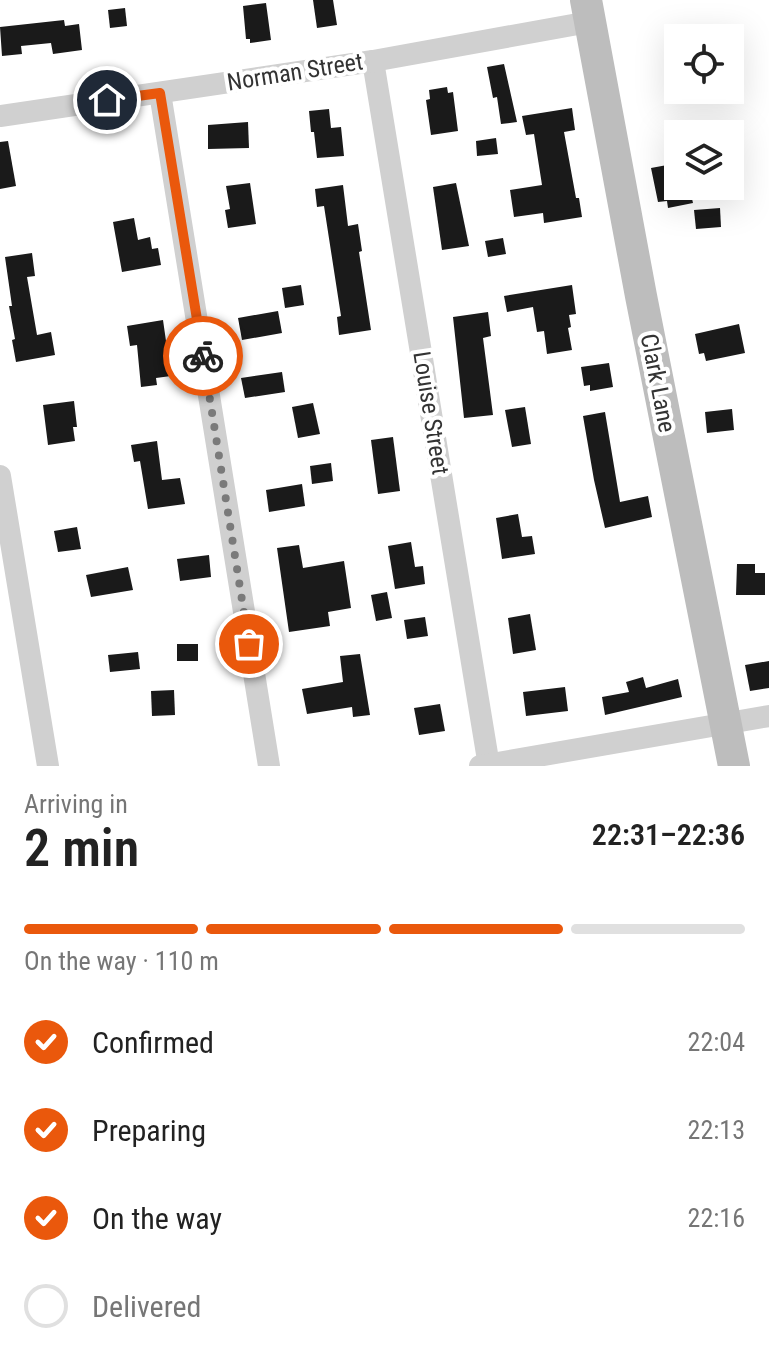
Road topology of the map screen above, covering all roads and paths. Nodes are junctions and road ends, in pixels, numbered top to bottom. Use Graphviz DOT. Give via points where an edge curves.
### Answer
graph roads {
  1 [pos="588,11"];
  2 [pos="373,61"];
  3 [pos="160,93"];
  4 [pos="0,116"];
  5 [pos="0,476"];
  6 [pos="769,716"];
  7 [pos="724,723"];
  8 [pos="486,765"];
  9 [pos="48,766"];
  10 [pos="269,766"];
  11 [pos="734,766"];
  1 -- 2 [label="street, Norman Street"];
  1 -- 7 [label="main road, Clark Lane"];
  2 -- 3 [label="street, Norman Street"];
  2 -- 8 [label="street, Louise Street"];
  3 -- 4 [label="street, Norman Street"];
  3 -- 10 [label="street"];
  5 -- 9 [label="street"];
  6 -- 7 [label="street"];
  7 -- 8 [label="street"];
  7 -- 11 [label="main road, Clark Lane"];
}
